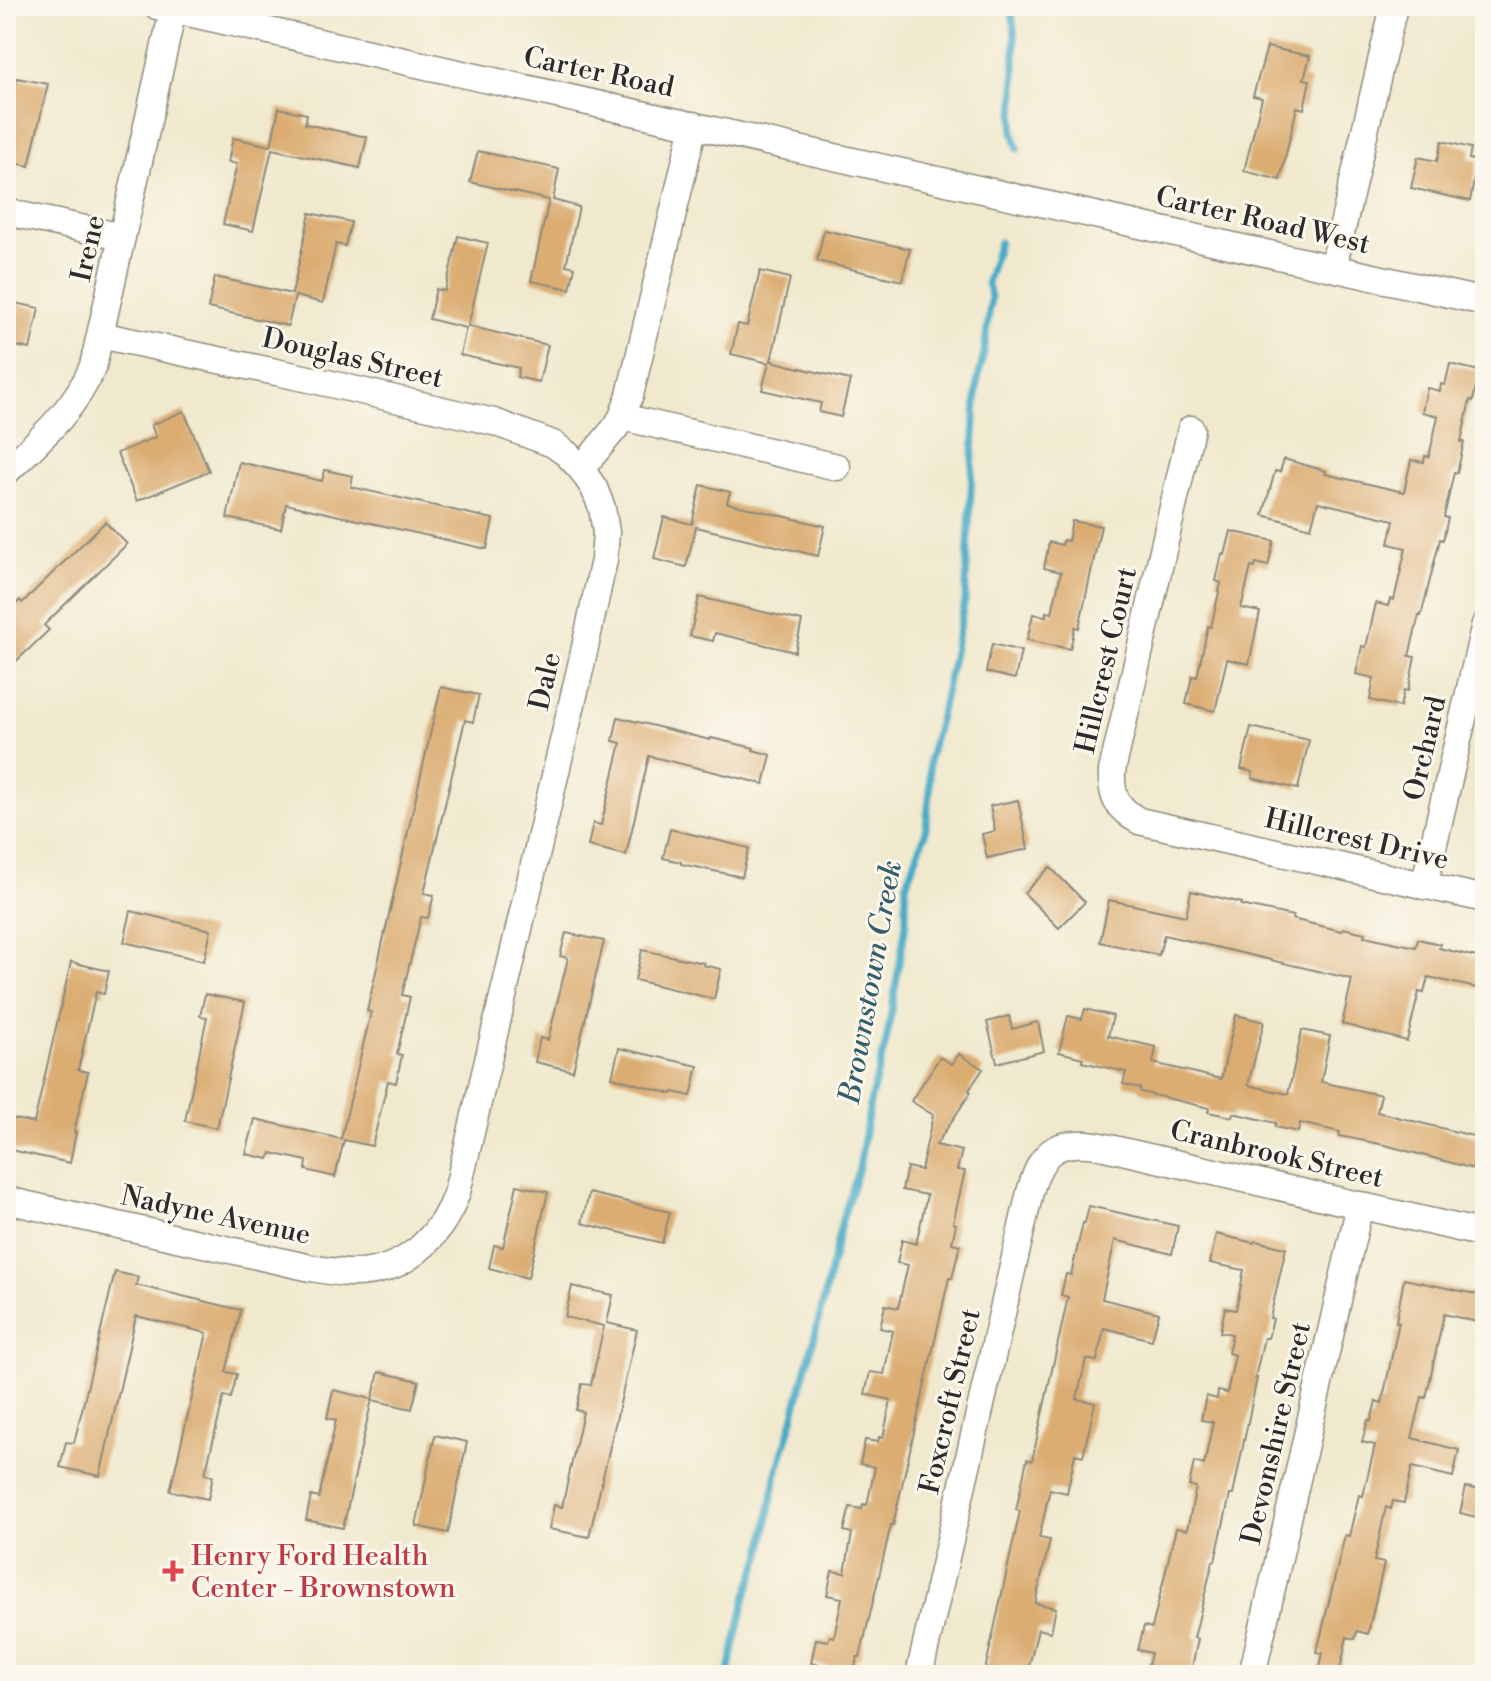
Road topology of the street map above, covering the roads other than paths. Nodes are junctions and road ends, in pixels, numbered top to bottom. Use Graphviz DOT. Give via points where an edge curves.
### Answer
graph roads {
  1 [pos="1394,6"];
  2 [pos="165,8"];
  3 [pos="694,125"];
  4 [pos="1027,199"];
  5 [pos="6,212"];
  6 [pos="122,237"];
  7 [pos="1333,268"];
  8 [pos="1485,302"];
  9 [pos="100,335"];
  10 [pos="622,417"];
  11 [pos="1191,429"];
  12 [pos="837,467"];
  13 [pos="581,469"];
  14 [pos="6,472"];
  15 [pos="1485,624"];
  16 [pos="1214,838"];
  17 [pos="1424,886"];
  18 [pos="1485,899"];
  19 [pos="1054,1148"];
  20 [pos="6,1200"];
  21 [pos="1360,1205"];
  22 [pos="1485,1234"];
  23 [pos="411,1255"];
  24 [pos="919,1675"];
  25 [pos="1252,1675"];
  1 -- 7 [label="street"];
  2 -- 3 [label="street, Carter Road"];
  2 -- 6 [label="street, Irene"];
  3 -- 4 [label="street, Carter Road"];
  3 -- 10 [label="street"];
  4 -- 7 [label="street, Carter Road West"];
  5 -- 6 [label="street"];
  6 -- 9 [label="street, Irene"];
  7 -- 8 [label="street, Carter Road West"];
  9 -- 13 [label="street, Douglas Street" via="494,422 553,444"];
  9 -- 14 [label="street, Irene" via="78,397"];
  10 -- 12 [label="street"];
  10 -- 13 [label="street"];
  11 -- 16 [label="street, Hillcrest Court" via="1111,788 1118,805 1139,821"];
  13 -- 23 [label="street, Dale" via="602,508 606,532 586,647 457,1192 441,1226"];
  15 -- 17 [label="street, Orchard"];
  16 -- 17 [label="street, Hillcrest Drive"];
  17 -- 18 [label="street, Hillcrest Drive"];
  19 -- 21 [label="street, Cranbrook Street" via="1081,1142"];
  19 -- 24 [label="street, Foxcroft Street" via="1040,1164 1030,1192"];
  20 -- 23 [label="street, Nadyne Avenue" via="341,1273 390,1267"];
  21 -- 22 [label="street, Cranbrook Street"];
  21 -- 25 [label="street, Devonshire Street"];
}
